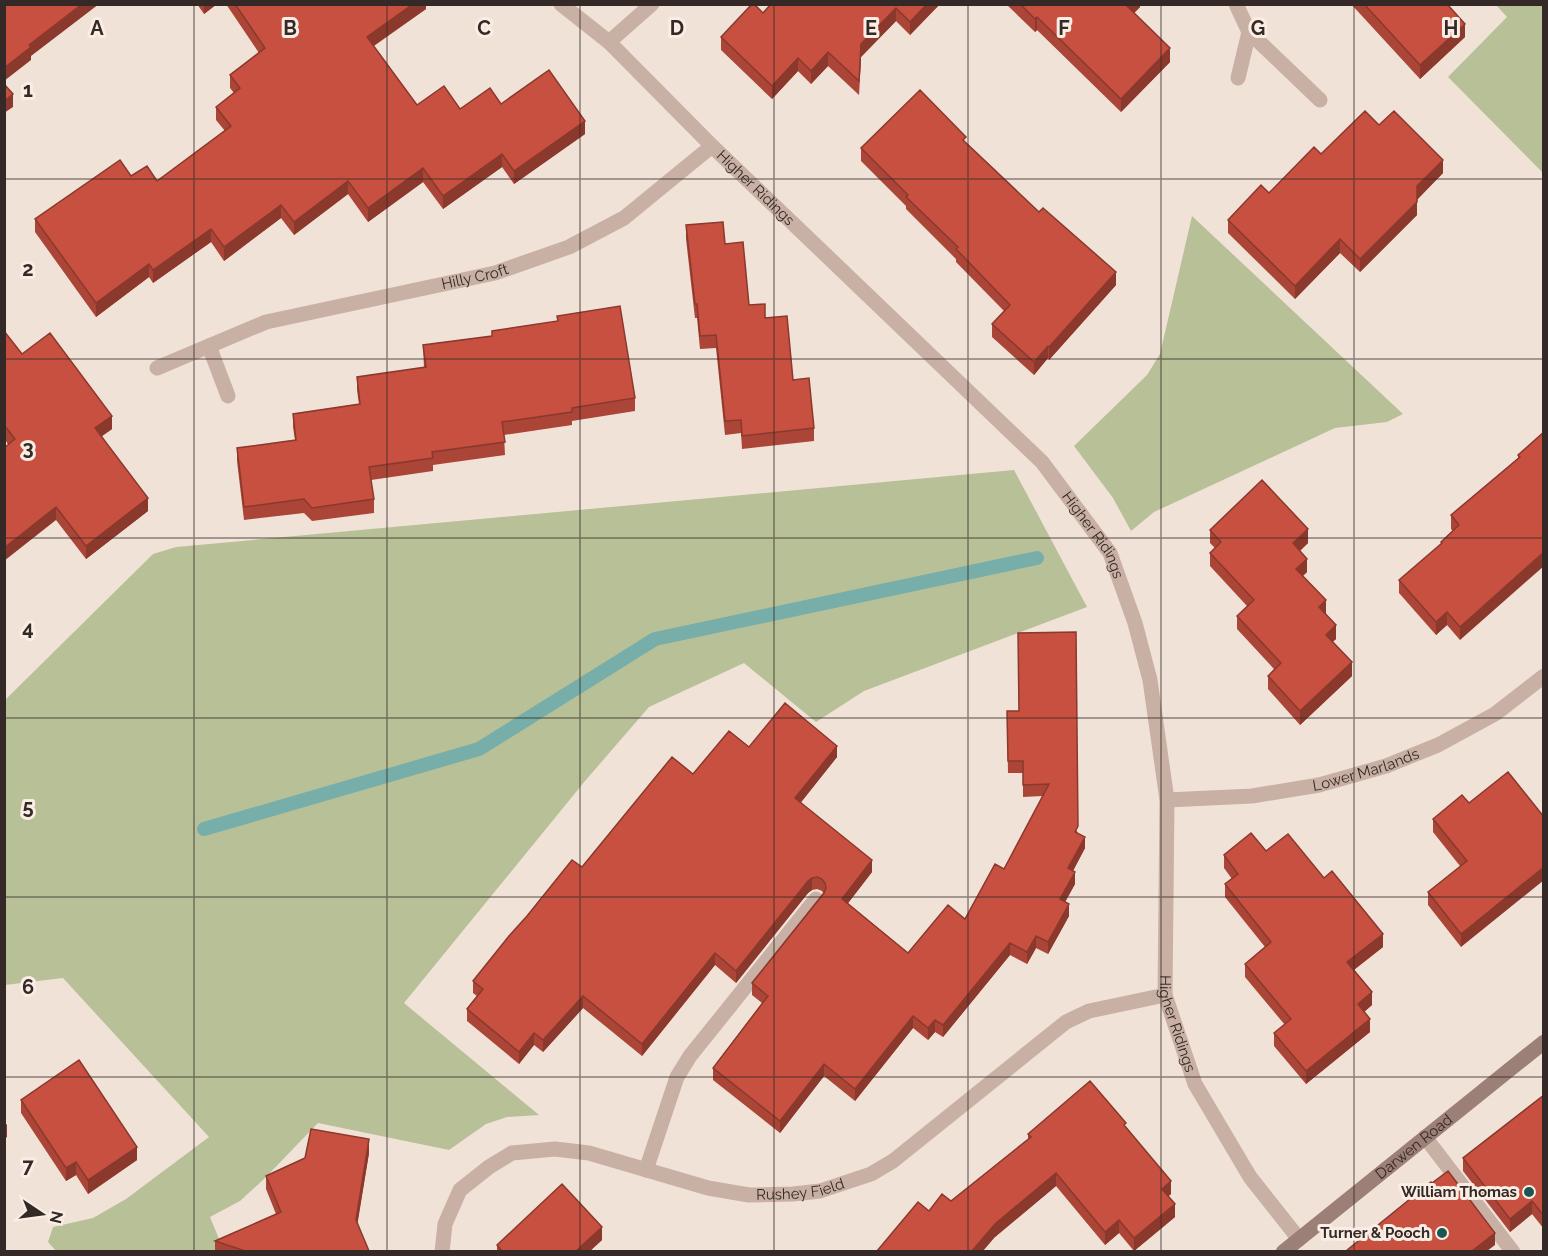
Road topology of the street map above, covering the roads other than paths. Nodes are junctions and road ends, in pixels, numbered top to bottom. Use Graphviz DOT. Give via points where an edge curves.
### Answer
graph roads {
  1 [pos="561,4"];
  2 [pos="652,4"];
  3 [pos="1236,4"];
  4 [pos="1249,32"];
  5 [pos="609,42"];
  6 [pos="1238,78"];
  7 [pos="1320,100"];
  8 [pos="712,146"];
  9 [pos="209,346"];
  10 [pos="158,368"];
  11 [pos="228,396"];
  12 [pos="1544,676"];
  13 [pos="1167,800"];
  14 [pos="816,899"];
  15 [pos="1165,995"];
  16 [pos="1544,1042"];
  17 [pos="1425,1137"];
  18 [pos="646,1170"];
  19 [pos="1299,1239"];
  20 [pos="442,1251"];
  21 [pos="1283,1251"];
  22 [pos="1513,1251"];
  1 -- 5 [label="street, Higher Ridings"];
  2 -- 5 [label="street"];
  3 -- 4 [label="street"];
  4 -- 6 [label="street"];
  4 -- 7 [label="street"];
  5 -- 8 [label="street, Higher Ridings"];
  8 -- 9 [label="street, Hilly Croft" via="624,218 569,248 495,273 266,322"];
  8 -- 13 [label="street, Higher Ridings" via="1042,462 1110,553 1150,680"];
  9 -- 10 [label="street, Hilly Croft"];
  9 -- 11 [label="street"];
  12 -- 13 [label="street, Lower Marlands" via="1495,714 1438,745 1386,766 1252,796"];
  13 -- 15 [label="street, Higher Ridings"];
  14 -- 18 [label="street" via="690,1056 677,1077"];
  15 -- 18 [label="street, Rushey Field" via="1089,1011 1066,1022 893,1161 848,1183 820,1191 749,1195"];
  15 -- 19 [label="street, Higher Ridings" via="1195,1084 1250,1177"];
  16 -- 17 [label="main road, Darwen Road"];
  17 -- 19 [label="main road, Darwen Road"];
  17 -- 22 [label="street"];
  18 -- 20 [label="street, Rushey Field" via="589,1153 555,1149 512,1153 460,1190 445,1224"];
  19 -- 21 [label="main road, Darwen Road"];
}
